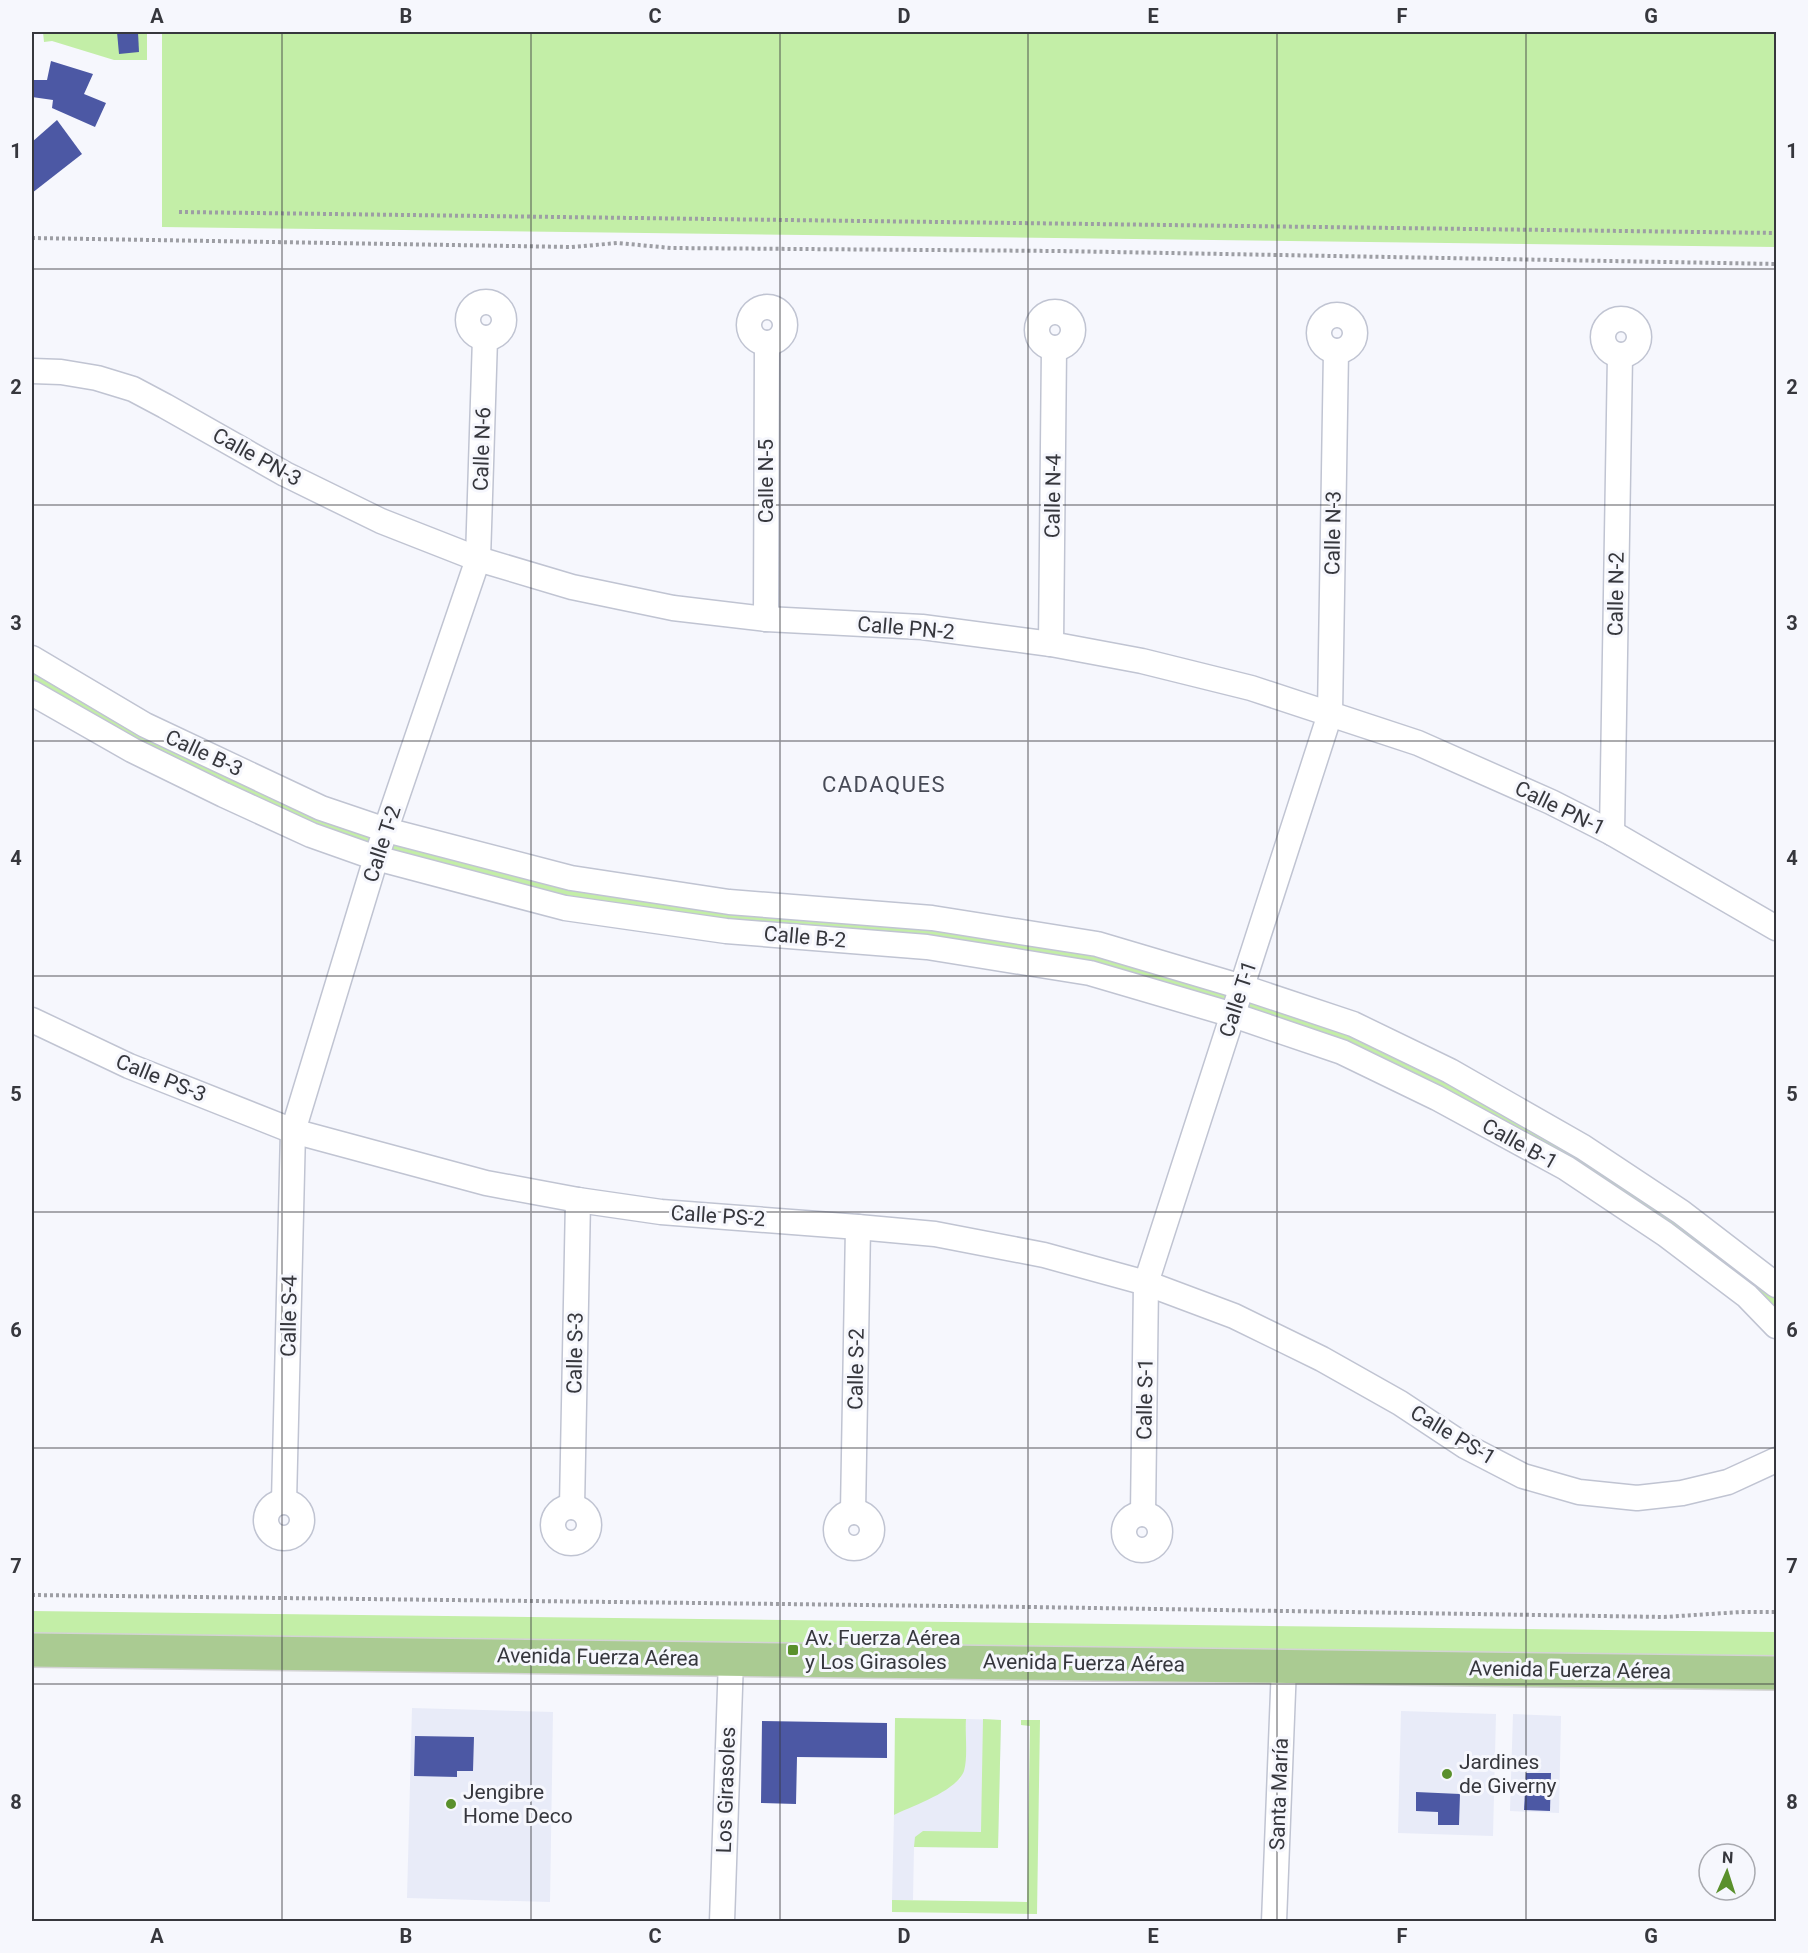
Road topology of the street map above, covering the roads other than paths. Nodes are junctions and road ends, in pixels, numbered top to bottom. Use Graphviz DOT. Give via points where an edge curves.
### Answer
graph roads {
  1 [pos="485,338"];
  2 [pos="767,343"];
  3 [pos="1054,348"];
  4 [pos="1336,351"];
  5 [pos="1620,355"];
  6 [pos="32,371"];
  7 [pos="478,559"];
  8 [pos="766,619"];
  9 [pos="1051,644"];
  10 [pos="32,658"];
  11 [pos="53,672"];
  12 [pos="34,695"];
  13 [pos="1330,714"];
  14 [pos="386,830"];
  15 [pos="1612,833"];
  16 [pos="376,858"];
  17 [pos="1771,921"];
  18 [pos="1242,987"];
  19 [pos="1233,1015"];
  20 [pos="32,1020"];
  21 [pos="293,1131"];
  22 [pos="1583,1147"];
  23 [pos="1566,1168"];
  24 [pos="578,1200"];
  25 [pos="858,1227"];
  26 [pos="1146,1283"];
  27 [pos="1776,1285"];
  28 [pos="1776,1326"];
  29 [pos="1776,1460"];
  30 [pos="284,1502"];
  31 [pos="572,1507"];
  32 [pos="853,1512"];
  33 [pos="1143,1514"];
  34 [pos="32,1650"];
  35 [pos="32,1668"];
  36 [pos="730,1669"];
  37 [pos="1776,1672"];
  38 [pos="1284,1676"];
  39 [pos="1776,1691"];
  40 [pos="722,1922"];
  41 [pos="1274,1922"];
  1 -- 7 [label="street, Calle N-6"];
  2 -- 8 [label="street, Calle N-5"];
  3 -- 9 [label="street, Calle N-4"];
  4 -- 13 [label="street, Calle N-3"];
  5 -- 15 [label="street, Calle N-2"];
  6 -- 7 [label="street, Calle PN-3" via="98,378 133,389 285,474 381,521"];
  7 -- 8 [label="street, Calle PN-2" via="572,587 650,604"];
  7 -- 14 [label="street, Calle T-2"];
  8 -- 9 [label="street, Calle PN-2" via="922,627"];
  9 -- 13 [label="street, Calle PN-2" via="1251,688"];
  10 -- 11 [label="street, Calle B-3"];
  11 -- 12 [label="street"];
  11 -- 14 [label="street, Calle B-3" via="176,740 321,808"];
  12 -- 16 [label="street, Calle B-3" via="132,750 224,795 311,835"];
  13 -- 15 [label="street, Calle PN-1" via="1418,743"];
  13 -- 18 [label="street, Calle T-1"];
  14 -- 16 [label="street, Calle T-2"];
  14 -- 18 [label="street, Calle B-2" via="571,878 729,902 932,918 1097,944"];
  15 -- 17 [label="street, Calle PN-1"];
  16 -- 19 [label="street, Calle B-2" via="565,908 726,931 927,947 1090,973"];
  16 -- 21 [label="street, Calle T-2"];
  18 -- 19 [label="street, Calle T-1"];
  18 -- 22 [label="street, Calle B-1" via="1353,1024 1450,1071"];
  19 -- 23 [label="street, Calle B-1" via="1342,1052"];
  19 -- 26 [label="street, Calle T-1"];
  20 -- 21 [label="street, Calle PS-3" via="129,1066"];
  21 -- 24 [label="street, Calle PS-2" via="486,1183"];
  21 -- 30 [label="street, Calle S-4"];
  22 -- 23 [label="street"];
  22 -- 27 [label="street, Calle B-1" via="1681,1212"];
  23 -- 28 [label="street, Calle B-1" via="1665,1234 1747,1296"];
  24 -- 25 [label="street, Calle PS-2" via="661,1212"];
  24 -- 31 [label="street, Calle S-3"];
  25 -- 26 [label="street, Calle PS-2" via="935,1234 1044,1255"];
  25 -- 32 [label="street, Calle S-2"];
  26 -- 29 [label="street, Calle PS-1" via="1234,1316 1322,1359 1465,1446 1523,1476 1579,1492 1636,1498 1682,1493 1728,1482"];
  26 -- 33 [label="street, Calle S-1"];
  34 -- 36 [label="main road, Avenida Fuerza Aérea"];
  35 -- 36 [label="main road, Avenida Fuerza Aérea"];
  36 -- 38 [label="main road, Avenida Fuerza Aérea"];
  36 -- 40 [label="street, Los Girasoles"];
  37 -- 38 [label="main road, Avenida Fuerza Aérea"];
  38 -- 39 [label="main road, Avenida Fuerza Aérea"];
  38 -- 41 [label="street, Santa María"];
}
